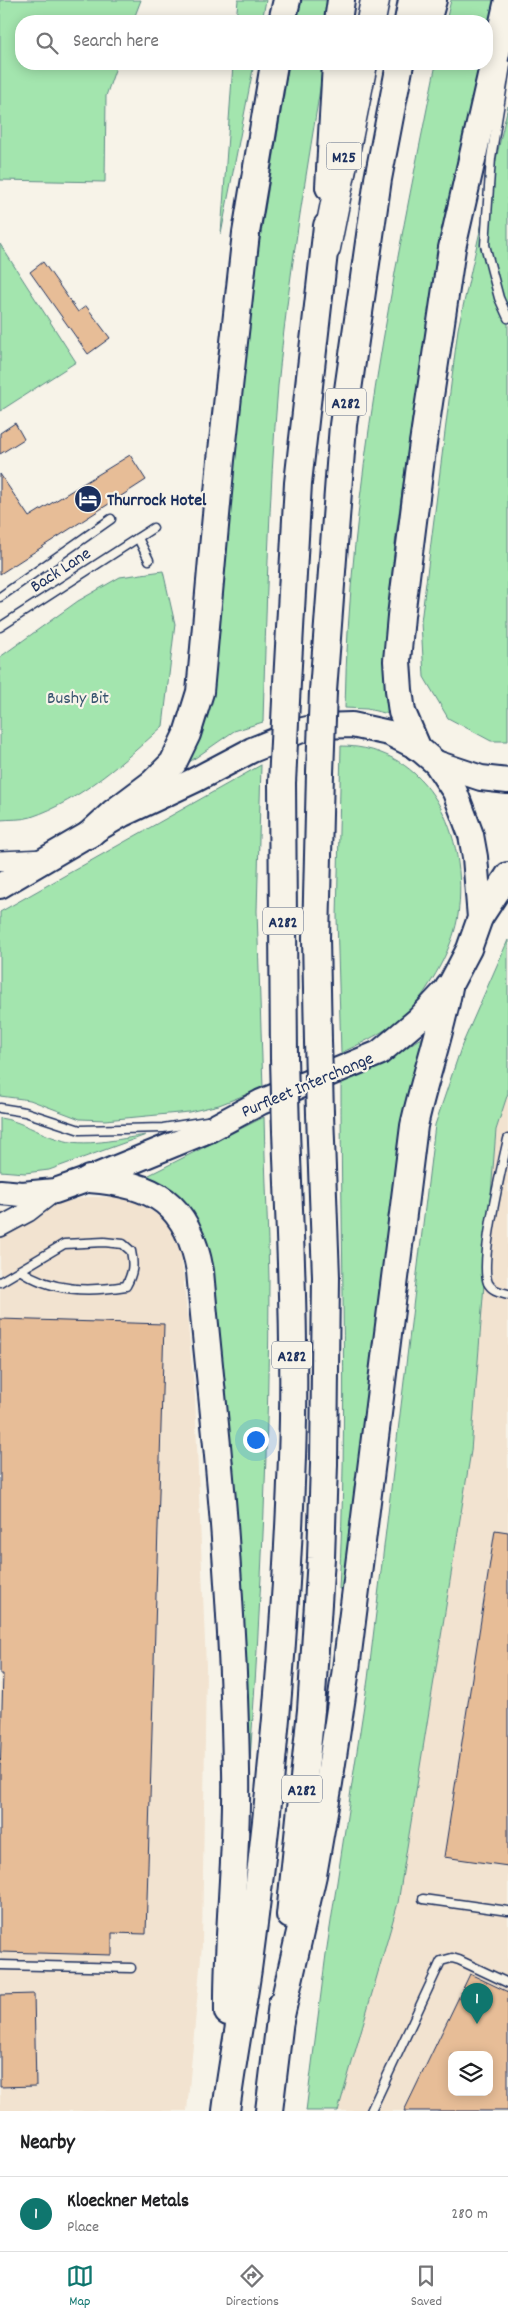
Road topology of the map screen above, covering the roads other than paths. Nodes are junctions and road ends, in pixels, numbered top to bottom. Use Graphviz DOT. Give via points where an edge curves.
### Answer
graph roads {
  1 [pos="287,0"];
  2 [pos="341,0"];
  3 [pos="375,0"];
  4 [pos="412,0"];
  5 [pos="433,0"];
  6 [pos="508,0"];
  7 [pos="283,15"];
  8 [pos="339,15"];
  9 [pos="372,15"];
  10 [pos="409,15"];
  11 [pos="428,15"];
  12 [pos="508,54"];
  13 [pos="493,66"];
  14 [pos="273,70"];
  15 [pos="336,70"];
  16 [pos="361,70"];
  17 [pos="399,70"];
  18 [pos="410,70"];
  19 [pos="492,70"];
  20 [pos="390,117"];
  21 [pos="326,248"];
  22 [pos="508,318"];
  23 [pos="111,519"];
  24 [pos="153,528"];
  25 [pos="138,538"];
  26 [pos="149,560"];
  27 [pos="0,597"];
  28 [pos="0,627"];
  29 [pos="427,755"];
  30 [pos="508,781"];
  31 [pos="89,835"];
  32 [pos="48,858"];
  33 [pos="0,861"];
  34 [pos="508,875"];
  35 [pos="0,886"];
  36 [pos="480,918"];
  37 [pos="449,987"];
  38 [pos="0,1108"];
  39 [pos="231,1117"];
  40 [pos="508,1139"];
  41 [pos="89,1180"];
  42 [pos="55,1191"];
  43 [pos="0,1192"];
  44 [pos="0,1227"];
  45 [pos="20,1270"];
  46 [pos="0,1282"];
  47 [pos="508,1294"];
  48 [pos="423,1899"];
  49 [pos="508,1910"];
  50 [pos="0,1965"];
  51 [pos="131,1968"];
  52 [pos="508,1983"];
  53 [pos="280,2020"];
  54 [pos="227,2100"];
  55 [pos="269,2111"];
  56 [pos="371,2111"];
  1 -- 7 [label="highway"];
  2 -- 8 [label="highway"];
  3 -- 9 [label="highway"];
  4 -- 10 [label="highway"];
  5 -- 11 [label="highway"];
  6 -- 13 [label="highway"];
  12 -- 22 [label="lane" via="491,158 485,245 499,298"];
  14 -- 31 [label="highway" via="246,234 200,692 187,734 173,763"];
  15 -- 21 [label="highway"];
  16 -- 21 [label="highway, M25"];
  17 -- 20 [label="highway, A282"];
  18 -- 20 [label="highway"];
  19 -- 29 [label="highway" via="452,248 401,616 397,661 402,712"];
  20 -- 53 [label="highway, A282, bridge" via="343,425 323,691 316,938 326,1276 321,1558"];
  21 -- 54 [label="highway, A282, bridge" via="298,483 282,783 292,1446 286,1579 272,1761 248,1968"];
  23 -- 27 [label="lane"];
  24 -- 25 [label="lane, Back Lane"];
  25 -- 26 [label="lane"];
  25 -- 28 [label="lane, Back Lane"];
  29 -- 30 [label="main road" via="481,778"];
  29 -- 31 [label="main road" via="389,733 352,725 320,726 252,750 123,814"];
  29 -- 36 [label="main road, Purfleet Interchange" via="455,792 471,835"];
  31 -- 32 [label="main road"];
  32 -- 33 [label="street"];
  32 -- 35 [label="main road"];
  34 -- 36 [label="main road"];
  36 -- 37 [label="main road, Purfleet Interchange" via="469,949"];
  37 -- 39 [label="main road, Purfleet Interchange" via="418,1020 379,1053"];
  37 -- 53 [label="highway" via="443,1022 414,1126 330,1783"];
  38 -- 39 [label="lane" via="25,1112 80,1130 163,1128"];
  39 -- 41 [label="main road, Purfleet Interchange" via="209,1130"];
  40 -- 47 [label="lane" via="487,1269 488,1284"];
  41 -- 42 [label="main road, Purfleet Interchange"];
  41 -- 54 [label="highway" via="135,1186 166,1202 184,1222 192,1237 200,1271 232,1646 236,1782 235,1869 228,1973"];
  42 -- 43 [label="main road, Purfleet Interchange"];
  42 -- 44 [label="street" via="28,1212"];
  45 -- 45 [label="lane" via="64,1244 83,1242 123,1244 131,1250 134,1262 133,1273 126,1286 107,1289 70,1290 33,1279"];
  45 -- 46 [label="lane"];
  48 -- 49 [label="lane"];
  50 -- 51 [label="lane"];
  52 -- 56 [label="lane" via="459,1960 441,1961"];
  53 -- 55 [label="highway, A282"];
}
